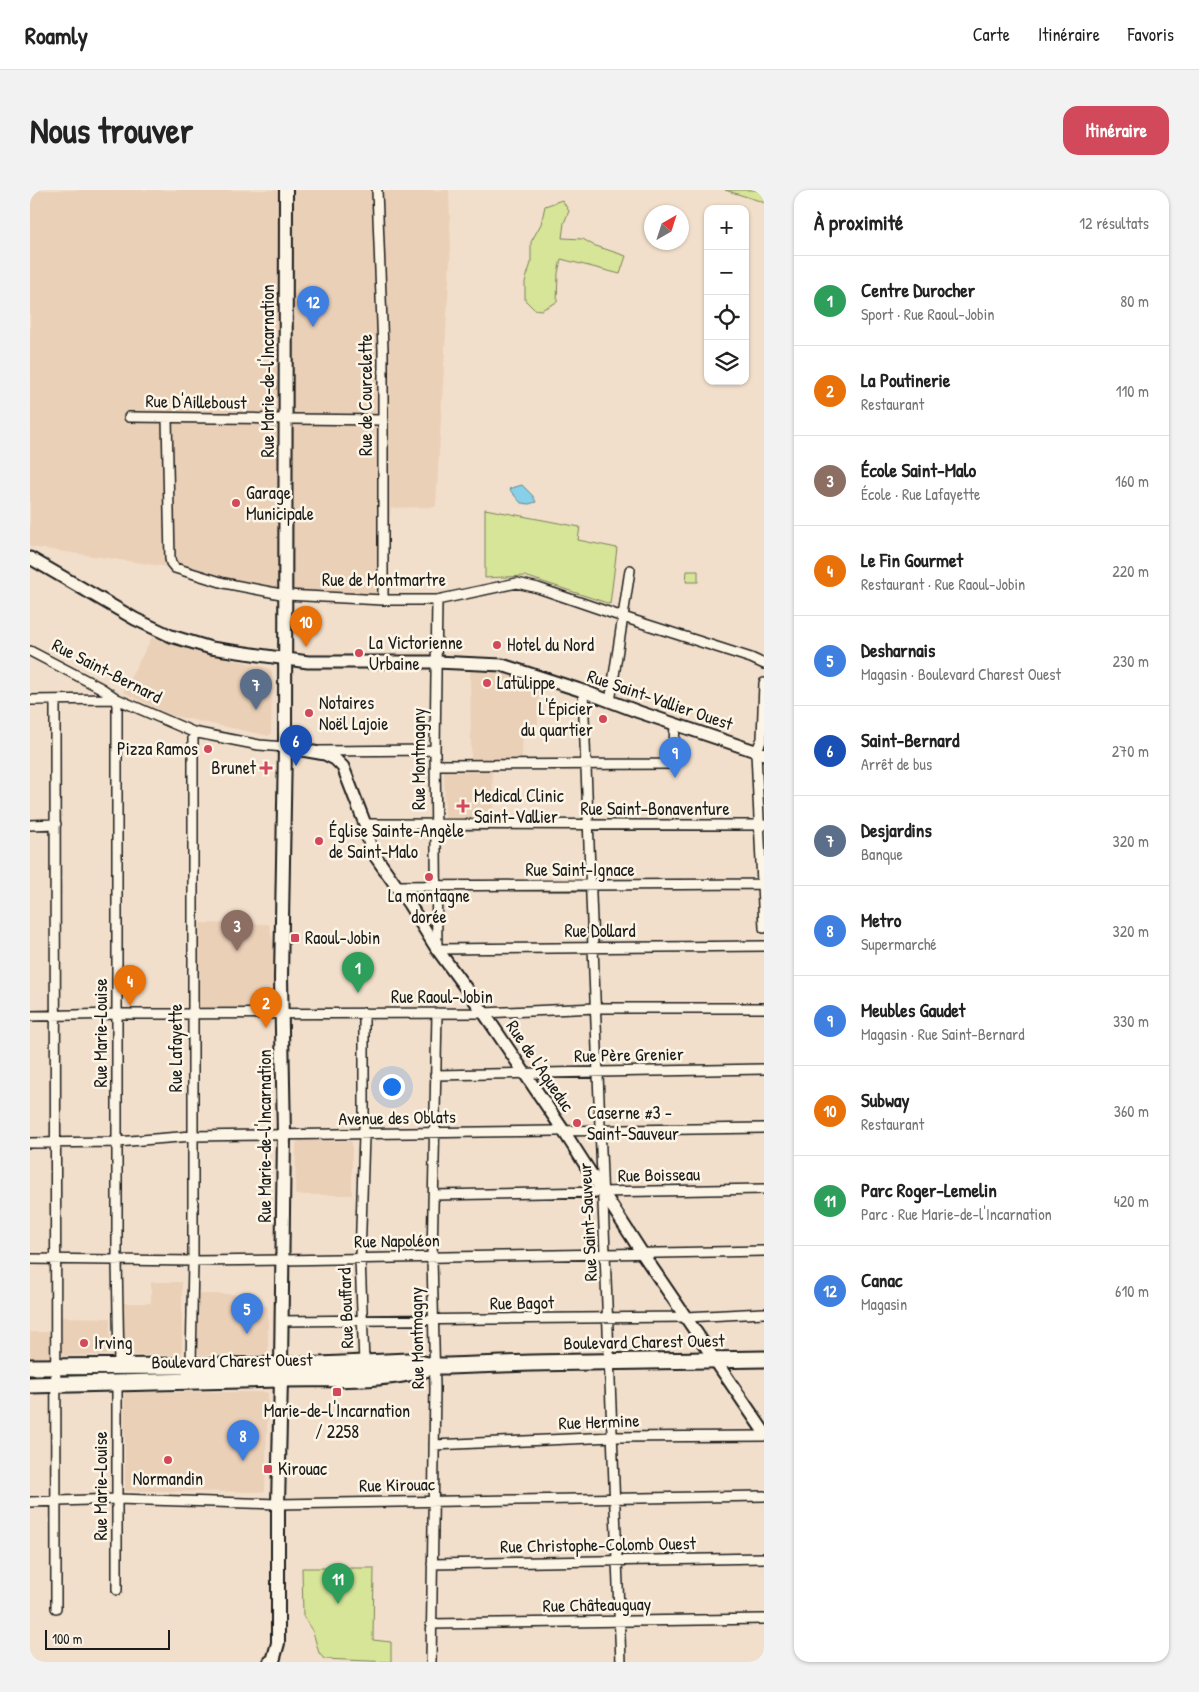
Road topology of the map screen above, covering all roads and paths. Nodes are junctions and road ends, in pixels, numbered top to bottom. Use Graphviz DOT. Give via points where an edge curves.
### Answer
graph roads {
  1 [pos="286,190"];
  2 [pos="377,190"];
  3 [pos="129,417"];
  4 [pos="168,418"];
  5 [pos="286,419"];
  6 [pos="383,420"];
  7 [pos="30,558"];
  8 [pos="630,570"];
  9 [pos="286,595"];
  10 [pos="383,600"];
  11 [pos="437,600"];
  12 [pos="623,617"];
  13 [pos="30,651"];
  14 [pos="285,659"];
  15 [pos="436,662"];
  16 [pos="764,664"];
  17 [pos="764,683"];
  18 [pos="584,691"];
  19 [pos="116,699"];
  20 [pos="30,700"];
  21 [pos="55,700"];
  22 [pos="610,702"];
  23 [pos="675,724"];
  24 [pos="193,732"];
  25 [pos="286,747"];
  26 [pos="435,750"];
  27 [pos="310,751"];
  28 [pos="760,753"];
  29 [pos="436,765"];
  30 [pos="586,765"];
  31 [pos="56,824"];
  32 [pos="365,824"];
  33 [pos="30,825"];
  34 [pos="436,825"];
  35 [pos="588,825"];
  36 [pos="761,825"];
  37 [pos="763,884"];
  38 [pos="396,886"];
  39 [pos="436,886"];
  40 [pos="591,886"];
  41 [pos="764,928"];
  42 [pos="764,946"];
  43 [pos="594,947"];
  44 [pos="437,948"];
  45 [pos="596,1008"];
  46 [pos="764,1008"];
  47 [pos="281,1013"];
  48 [pos="364,1013"];
  49 [pos="437,1013"];
  50 [pos="484,1013"];
  51 [pos="117,1014"];
  52 [pos="193,1014"];
  53 [pos="56,1015"];
  54 [pos="30,1016"];
  55 [pos="764,1069"];
  56 [pos="598,1072"];
  57 [pos="524,1074"];
  58 [pos="435,1075"];
  59 [pos="764,1128"];
  60 [pos="563,1130"];
  61 [pos="600,1130"];
  62 [pos="434,1134"];
  63 [pos="284,1135"];
  64 [pos="364,1135"];
  65 [pos="192,1136"];
  66 [pos="117,1142"];
  67 [pos="30,1143"];
  68 [pos="56,1143"];
  69 [pos="764,1189"];
  70 [pos="602,1192"];
  71 [pos="434,1196"];
  72 [pos="764,1251"];
  73 [pos="642,1253"];
  74 [pos="605,1254"];
  75 [pos="432,1257"];
  76 [pos="360,1258"];
  77 [pos="30,1259"];
  78 [pos="56,1260"];
  79 [pos="117,1260"];
  80 [pos="283,1260"];
  81 [pos="192,1261"];
  82 [pos="764,1313"];
  83 [pos="686,1317"];
  84 [pos="609,1318"];
  85 [pos="281,1321"];
  86 [pos="363,1321"];
  87 [pos="432,1321"];
  88 [pos="764,1359"];
  89 [pos="715,1360"];
  90 [pos="610,1362"];
  91 [pos="364,1363"];
  92 [pos="191,1365"];
  93 [pos="30,1366"];
  94 [pos="57,1366"];
  95 [pos="119,1366"];
  96 [pos="434,1366"];
  97 [pos="281,1372"];
  98 [pos="117,1382"];
  99 [pos="57,1385"];
  100 [pos="30,1386"];
  101 [pos="764,1434"];
  102 [pos="613,1437"];
  103 [pos="434,1445"];
  104 [pos="764,1496"];
  105 [pos="614,1498"];
  106 [pos="117,1500"];
  107 [pos="433,1501"];
  108 [pos="30,1502"];
  109 [pos="55,1502"];
  110 [pos="278,1504"];
  111 [pos="764,1558"];
  112 [pos="617,1560"];
  113 [pos="432,1564"];
  114 [pos="117,1590"];
  115 [pos="56,1608"];
  116 [pos="764,1620"];
  117 [pos="619,1621"];
  118 [pos="431,1624"];
  119 [pos="273,1662"];
  120 [pos="432,1662"];
  121 [pos="621,1662"];
  1 -- 5 [label="main road, Rue Marie-de-l'Incarnation"];
  2 -- 6 [label="street, Rue de Courcelette"];
  3 -- 4 [label="street, Rue D'Ailleboust"];
  4 -- 5 [label="street, Rue D'Ailleboust"];
  4 -- 9 [label="street, Rue de Montmartre" via="171,563 175,568 224,583"];
  5 -- 6 [label="street, Rue D'Ailleboust"];
  5 -- 9 [label="main road, Rue Marie-de-l'Incarnation"];
  6 -- 10 [label="street, Rue de Courcelette"];
  7 -- 14 [label="street, Rue Saint-Vallier Ouest" via="107,604 171,636 211,648"];
  8 -- 12 [label="street"];
  9 -- 10 [label="street, Rue de Montmartre"];
  9 -- 14 [label="main road, Rue Marie-de-l'Incarnation"];
  10 -- 11 [label="street, Rue de Montmartre"];
  11 -- 12 [label="street, Rue de Montmartre" via="517,583"];
  11 -- 15 [label="street, Rue Montmagny"];
  12 -- 16 [label="street, Rue de Montmartre"];
  12 -- 22 [label="street"];
  13 -- 19 [label="street, Rue Saint-Bernard" via="102,688"];
  14 -- 15 [label="street, Rue Saint-Vallier Ouest" via="308,662"];
  14 -- 25 [label="main road, Rue Marie-de-l'Incarnation"];
  15 -- 18 [label="street, Rue Saint-Vallier Ouest" via="502,666"];
  15 -- 26 [label="street, Rue Montmagny"];
  17 -- 28 [label="street"];
  18 -- 22 [label="street, Rue Saint-Vallier Ouest"];
  18 -- 30 [label="street, Rue Saint-Sauveur"];
  19 -- 21 [label="street"];
  19 -- 24 [label="street, Rue Saint-Bernard"];
  19 -- 51 [label="street, Rue Marie-Louise"];
  20 -- 21 [label="street"];
  21 -- 31 [label="street"];
  22 -- 23 [label="street, Rue Saint-Vallier Ouest"];
  23 -- 28 [label="street, Rue Saint-Vallier Ouest"];
  23 -- 30 [label="street" via="673,764"];
  24 -- 25 [label="street, Rue Saint-Bernard"];
  24 -- 52 [label="street, Rue Lafayette"];
  25 -- 27 [label="street, Rue Saint-Bernard"];
  25 -- 47 [label="main road, Rue Marie-de-l'Incarnation"];
  26 -- 27 [label="street, Rue Saint-Bernard"];
  26 -- 29 [label="street, Rue Montmagny"];
  27 -- 32 [label="street, Rue de l'Aqueduc" via="325,754 343,767"];
  28 -- 36 [label="street"];
  29 -- 30 [label="street"];
  29 -- 34 [label="street, Rue Montmagny"];
  30 -- 35 [label="street, Rue Saint-Sauveur"];
  31 -- 33 [label="street"];
  31 -- 53 [label="street"];
  32 -- 34 [label="street, Rue Saint-Bonaventure"];
  32 -- 38 [label="street, Rue de l'Aqueduc" via="370,850"];
  34 -- 35 [label="street, Rue Saint-Bonaventure"];
  34 -- 39 [label="street, Rue Montmagny"];
  35 -- 36 [label="street, Rue Saint-Bonaventure"];
  35 -- 40 [label="street, Rue Saint-Sauveur"];
  36 -- 37 [label="street"];
  37 -- 40 [label="street, Rue Saint-Ignace"];
  37 -- 41 [label="street"];
  38 -- 39 [label="street, Rue Saint-Ignace"];
  38 -- 44 [label="street, Rue de l'Aqueduc"];
  39 -- 40 [label="street, Rue Saint-Ignace"];
  39 -- 44 [label="street, Rue Montmagny"];
  40 -- 43 [label="street, Rue Saint-Sauveur"];
  42 -- 43 [label="street, Rue Dollard"];
  43 -- 44 [label="street, Rue Dollard"];
  43 -- 45 [label="street, Rue Saint-Sauveur"];
  44 -- 50 [label="street, Rue de l'Aqueduc"];
  45 -- 46 [label="street, Rue Raoul-Jobin"];
  45 -- 50 [label="street, Rue Raoul-Jobin"];
  45 -- 56 [label="street, Rue Saint-Sauveur"];
  47 -- 48 [label="street, Rue Raoul-Jobin"];
  47 -- 52 [label="street, Rue Raoul-Jobin"];
  47 -- 63 [label="main road, Rue Marie-de-l'Incarnation"];
  48 -- 49 [label="street, Rue Raoul-Jobin"];
  48 -- 64 [label="street, Rue Bouffard"];
  49 -- 50 [label="street, Rue Raoul-Jobin"];
  49 -- 58 [label="street, Rue Montmagny"];
  50 -- 57 [label="street, Rue de l'Aqueduc"];
  51 -- 52 [label="street, Rue Raoul-Jobin"];
  51 -- 53 [label="street, Rue Raoul-Jobin"];
  51 -- 66 [label="street, Rue Marie-Louise"];
  52 -- 65 [label="street, Rue Lafayette"];
  53 -- 54 [label="street, Rue Raoul-Jobin"];
  53 -- 68 [label="street"];
  55 -- 56 [label="street, Rue Père Grenier"];
  56 -- 57 [label="street, Rue Père Grenier"];
  56 -- 61 [label="street, Rue Saint-Sauveur"];
  57 -- 58 [label="street, Rue Père Grenier"];
  57 -- 60 [label="street, Rue de l'Aqueduc"];
  58 -- 62 [label="street, Rue Montmagny"];
  59 -- 61 [label="street, Avenue des Oblats"];
  60 -- 61 [label="street, Avenue des Oblats"];
  60 -- 62 [label="street, Avenue des Oblats"];
  60 -- 70 [label="street, Rue de l'Aqueduc"];
  61 -- 70 [label="street, Rue Saint-Sauveur"];
  62 -- 64 [label="street, Avenue des Oblats"];
  62 -- 71 [label="street, Rue Montmagny"];
  63 -- 64 [label="street, Avenue des Oblats"];
  63 -- 65 [label="street, Avenue des Oblats"];
  63 -- 80 [label="main road, Rue Marie-de-l'Incarnation"];
  64 -- 76 [label="street, Rue Bouffard"];
  65 -- 66 [label="street, Avenue des Oblats"];
  65 -- 81 [label="street, Rue Lafayette"];
  66 -- 68 [label="street, Avenue des Oblats"];
  66 -- 79 [label="street, Rue Marie-Louise"];
  67 -- 68 [label="street, Avenue des Oblats"];
  68 -- 78 [label="street"];
  69 -- 70 [label="street, Rue Boisseau"];
  70 -- 71 [label="street, Rue Boisseau"];
  70 -- 73 [label="street, Rue de l'Aqueduc"];
  70 -- 74 [label="street, Rue Saint-Sauveur"];
  71 -- 75 [label="street, Rue Montmagny"];
  72 -- 73 [label="street, Rue Napoléon"];
  73 -- 74 [label="street, Rue Napoléon"];
  73 -- 83 [label="street, Rue de l'Aqueduc"];
  74 -- 75 [label="street, Rue Napoléon"];
  74 -- 84 [label="street, Rue Saint-Sauveur"];
  75 -- 76 [label="street, Rue Napoléon"];
  75 -- 87 [label="street, Rue Montmagny"];
  76 -- 80 [label="street, Rue Napoléon"];
  76 -- 86 [label="street, Rue Bouffard"];
  77 -- 78 [label="street, Rue Napoléon"];
  78 -- 79 [label="street, Rue Napoléon"];
  78 -- 94 [label="street"];
  79 -- 81 [label="street, Rue Napoléon"];
  79 -- 95 [label="street, Rue Marie-Louise"];
  80 -- 81 [label="street, Rue Napoléon"];
  80 -- 85 [label="main road, Rue Marie-de-l'Incarnation"];
  81 -- 92 [label="street, Rue Lafayette"];
  82 -- 83 [label="street, Rue Bagot"];
  83 -- 84 [label="street, Rue Bagot"];
  83 -- 89 [label="street, Rue de l'Aqueduc"];
  84 -- 87 [label="street, Rue Bagot"];
  84 -- 90 [label="street, Rue Saint-Sauveur"];
  85 -- 86 [label="street, Rue Bagot"];
  85 -- 97 [label="main road, Rue Marie-de-l'Incarnation"];
  86 -- 87 [label="street, Rue Bagot"];
  86 -- 91 [label="street, Rue Bouffard"];
  87 -- 96 [label="street, Rue Montmagny"];
  88 -- 89 [label="main road, Boulevard Charest Ouest"];
  89 -- 90 [label="main road, Boulevard Charest Ouest"];
  89 -- 101 [label="street, Rue de l'Aqueduc"];
  90 -- 96 [label="main road, Boulevard Charest Ouest"];
  90 -- 102 [label="street, Rue Saint-Sauveur"];
  91 -- 96 [label="main road, Boulevard Charest Ouest" via="408,1361"];
  91 -- 97 [label="main road, Boulevard Charest Ouest"];
  92 -- 95 [label="main road, Boulevard Charest Ouest"];
  92 -- 97 [label="main road, Boulevard Charest Ouest"];
  93 -- 94 [label="main road, Boulevard Charest Ouest"];
  94 -- 95 [label="main road, Boulevard Charest Ouest"];
  94 -- 99 [label="street"];
  96 -- 97 [label="main road, Boulevard Charest Ouest" via="407,1374 349,1378"];
  96 -- 103 [label="street, Rue Montmagny"];
  97 -- 98 [label="main road, Boulevard Charest Ouest"];
  97 -- 110 [label="main road, Rue Marie-de-l'Incarnation"];
  98 -- 99 [label="main road, Boulevard Charest Ouest"];
  98 -- 106 [label="street, Rue Marie-Louise"];
  99 -- 100 [label="main road, Boulevard Charest Ouest"];
  99 -- 109 [label="street"];
  101 -- 102 [label="street, Rue Hermine"];
  102 -- 103 [label="street, Rue Hermine"];
  102 -- 105 [label="street, Rue Saint-Sauveur"];
  103 -- 107 [label="street, Rue Montmagny"];
  104 -- 105 [label="street, Rue Kirouac"];
  105 -- 107 [label="street, Rue Kirouac"];
  105 -- 112 [label="street, Rue Saint-Sauveur"];
  106 -- 109 [label="street, Rue Kirouac"];
  106 -- 110 [label="street, Rue Kirouac"];
  106 -- 114 [label="street, Rue Marie-Louise"];
  107 -- 110 [label="street, Rue Kirouac"];
  107 -- 113 [label="street, Rue Montmagny"];
  108 -- 109 [label="street, Rue Kirouac"];
  109 -- 115 [label="street"];
  110 -- 119 [label="main road, Rue Marie-de-l'Incarnation" via="278,1643"];
  111 -- 112 [label="street, Rue Christophe-Colomb Ouest"];
  112 -- 113 [label="street, Rue Christophe-Colomb Ouest"];
  112 -- 117 [label="street, Rue Saint-Sauveur"];
  113 -- 118 [label="street, Rue Montmagny"];
  116 -- 117 [label="street, Rue Châteauguay"];
  117 -- 118 [label="street, Rue Châteauguay"];
  117 -- 121 [label="street, Rue Saint-Sauveur"];
  118 -- 120 [label="street, Rue Montmagny"];
}
